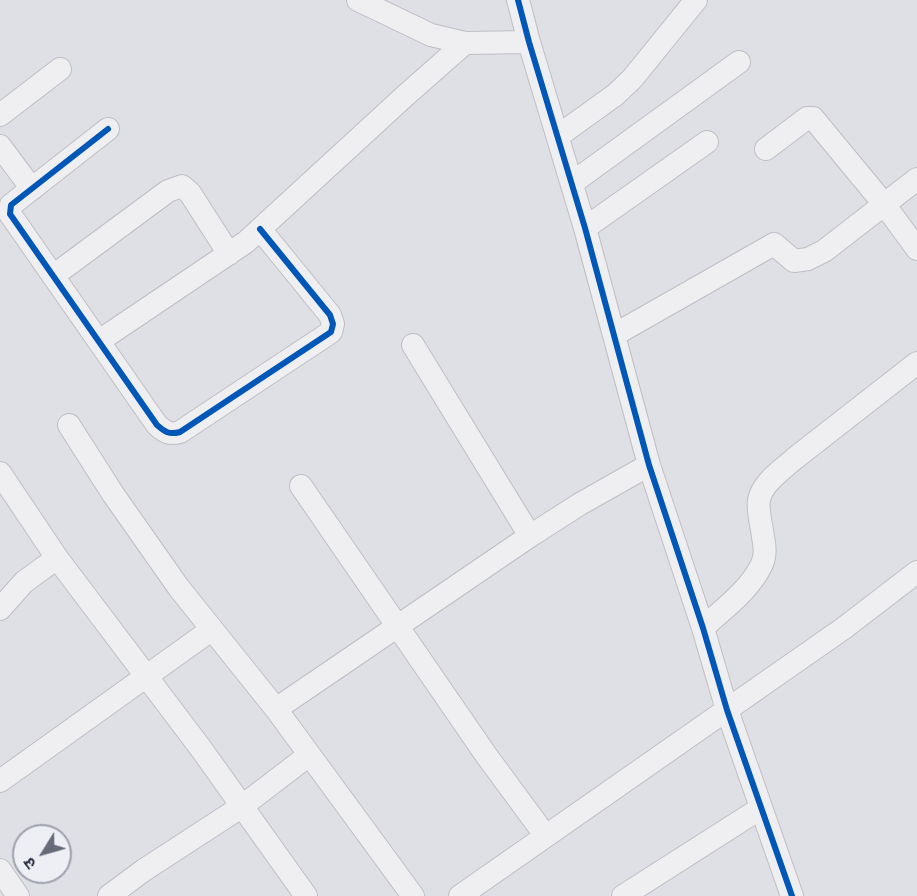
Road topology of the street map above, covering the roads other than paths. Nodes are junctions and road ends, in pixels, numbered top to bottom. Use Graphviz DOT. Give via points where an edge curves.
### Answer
graph roads {
  1 [pos="358,0"];
  2 [pos="518,0"];
  3 [pos="696,0"];
  4 [pos="529,42"];
  5 [pos="465,43"];
  6 [pos="739,62"];
  7 [pos="60,69"];
  8 [pos="0,115"];
  9 [pos="108,129"];
  10 [pos="558,136"];
  11 [pos="707,142"];
  12 [pos="0,146"];
  13 [pos="766,149"];
  14 [pos="917,179"];
  15 [pos="572,183"];
  16 [pos="32,189"];
  17 [pos="884,204"];
  18 [pos="585,228"];
  19 [pos="260,229"];
  20 [pos="917,249"];
  21 [pos="229,254"];
  22 [pos="53,276"];
  23 [pos="614,335"];
  24 [pos="99,341"];
  25 [pos="413,345"];
  26 [pos="917,363"];
  27 [pos="69,425"];
  28 [pos="649,465"];
  29 [pos="0,473"];
  30 [pos="301,486"];
  31 [pos="530,536"];
  32 [pos="57,558"];
  33 [pos="917,572"];
  34 [pos="0,609"];
  35 [pos="397,627"];
  36 [pos="703,628"];
  37 [pos="211,630"];
  38 [pos="146,676"];
  39 [pos="276,709"];
  40 [pos="727,710"];
  41 [pos="309,755"];
  42 [pos="0,781"];
  43 [pos="241,807"];
  44 [pos="761,808"];
  45 [pos="545,835"];
  46 [pos="0,870"];
  47 [pos="18,896"];
  48 [pos="109,896"];
  49 [pos="306,896"];
  50 [pos="413,896"];
  51 [pos="460,896"];
  52 [pos="624,896"];
  53 [pos="792,896"];
  1 -- 5 [label="street" via="431,35"];
  2 -- 4 [label="street"];
  3 -- 10 [label="street" via="632,79"];
  4 -- 5 [label="street"];
  4 -- 10 [label="street"];
  5 -- 19 [label="street"];
  6 -- 15 [label="street"];
  7 -- 8 [label="street"];
  9 -- 16 [label="street"];
  10 -- 15 [label="street"];
  11 -- 18 [label="street"];
  12 -- 16 [label="street"];
  13 -- 17 [label="street" via="807,118 813,118"];
  14 -- 17 [label="street"];
  15 -- 18 [label="street"];
  16 -- 22 [label="street" via="11,205 10,214"];
  17 -- 20 [label="street"];
  17 -- 23 [label="street" via="808,259 794,261 774,244"];
  18 -- 23 [label="street"];
  19 -- 21 [label="street"];
  19 -- 24 [label="street" via="330,315 331,332 172,434 157,425"];
  21 -- 22 [label="street" via="182,186 168,191"];
  21 -- 24 [label="street"];
  22 -- 24 [label="street"];
  23 -- 28 [label="street"];
  25 -- 31 [label="street"];
  26 -- 36 [label="street" via="794,459 761,492 765,548 762,563 754,578"];
  27 -- 37 [label="street" via="113,494"];
  28 -- 31 [label="street"];
  28 -- 36 [label="street"];
  29 -- 32 [label="street"];
  30 -- 35 [label="street"];
  31 -- 35 [label="street"];
  32 -- 34 [label="street" via="24,582"];
  32 -- 38 [label="street"];
  33 -- 40 [label="street"];
  35 -- 39 [label="street"];
  35 -- 45 [label="street"];
  36 -- 40 [label="street"];
  37 -- 38 [label="street"];
  37 -- 39 [label="street"];
  38 -- 42 [label="street"];
  38 -- 43 [label="street"];
  39 -- 41 [label="street"];
  40 -- 44 [label="street"];
  40 -- 45 [label="street"];
  41 -- 43 [label="street"];
  41 -- 50 [label="street"];
  43 -- 48 [label="street"];
  43 -- 49 [label="street"];
  44 -- 52 [label="street"];
  44 -- 53 [label="street"];
  45 -- 51 [label="street"];
  46 -- 47 [label="street"];
}
